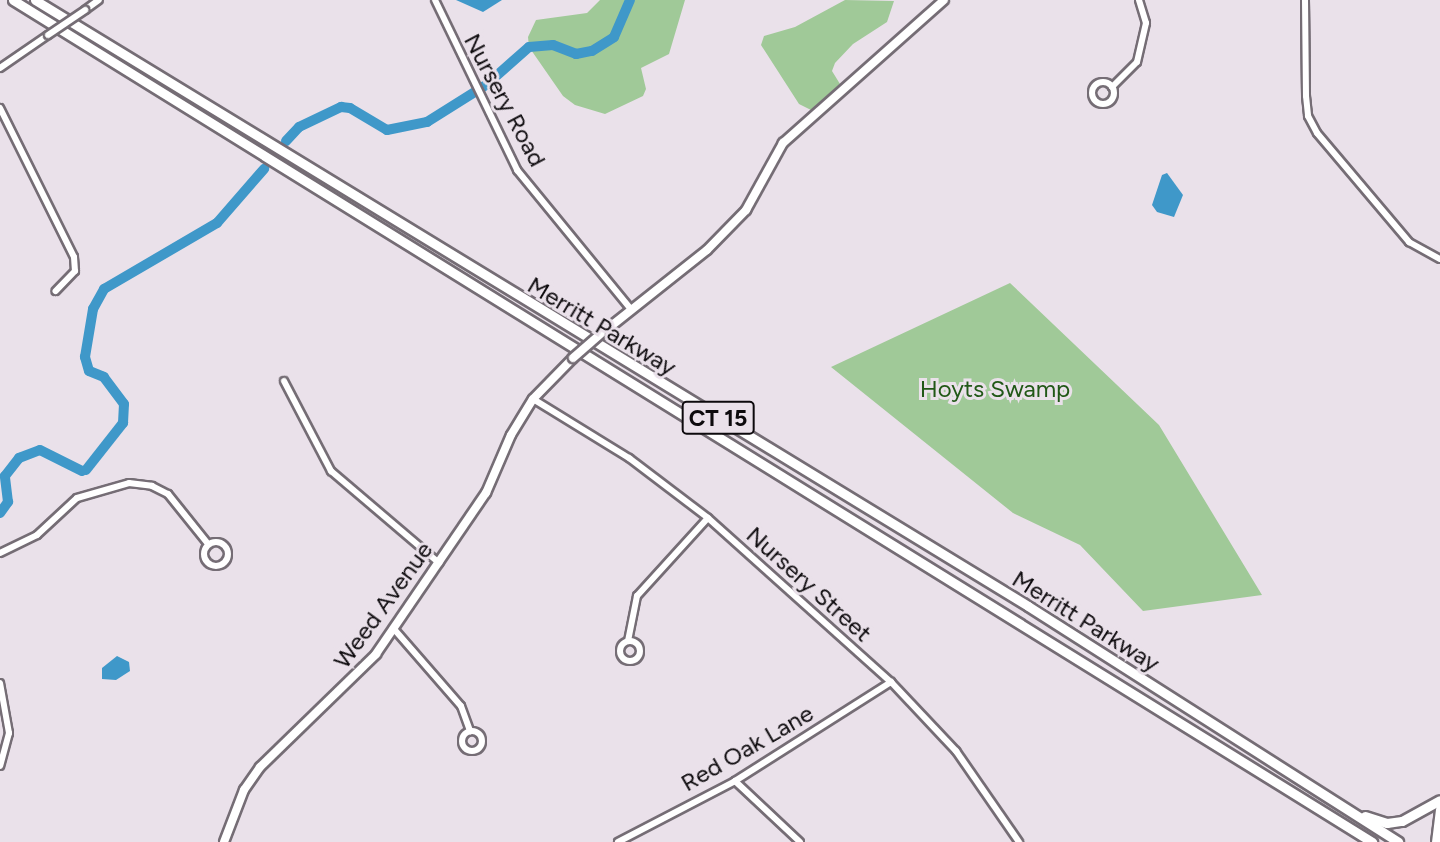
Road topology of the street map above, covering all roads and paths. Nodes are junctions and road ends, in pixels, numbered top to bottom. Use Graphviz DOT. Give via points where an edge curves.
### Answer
graph roads {
  1 [pos="13,0"];
  2 [pos="34,0"];
  3 [pos="98,0"];
  4 [pos="435,0"];
  5 [pos="944,0"];
  6 [pos="1139,0"];
  7 [pos="1305,0"];
  8 [pos="0,68"];
  9 [pos="1112,87"];
  10 [pos="0,108"];
  11 [pos="1440,259"];
  12 [pos="56,291"];
  13 [pos="631,308"];
  14 [pos="284,381"];
  15 [pos="533,399"];
  16 [pos="708,518"];
  17 [pos="208,544"];
  18 [pos="0,553"];
  19 [pos="439,563"];
  20 [pos="394,629"];
  21 [pos="628,641"];
  22 [pos="891,682"];
  23 [pos="0,683"];
  24 [pos="470,732"];
  25 [pos="0,766"];
  26 [pos="735,781"];
  27 [pos="1440,800"];
  28 [pos="1335,802"];
  29 [pos="1440,809"];
  30 [pos="225,842"];
  31 [pos="618,842"];
  32 [pos="800,842"];
  33 [pos="1019,842"];
  34 [pos="1372,842"];
  35 [pos="1398,842"];
  36 [pos="1436,842"];
  1 -- 34 [label="highway, Merritt Parkway / CT 15"];
  2 -- 28 [label="highway, Merritt Parkway / CT 15" via="1028,606"];
  3 -- 8 [label="street, bridge"];
  4 -- 13 [label="street, Nursery Road" via="523,179"];
  5 -- 13 [label="main road, Weed Avenue" via="783,143 751,203 730,228 684,272"];
  6 -- 9 [label="street" via="1146,23 1138,62"];
  7 -- 11 [label="street" via="1308,116 1317,133 1409,242"];
  10 -- 12 [label="street" via="74,257 75,271"];
  13 -- 15 [label="main road, Weed Avenue, bridge"];
  14 -- 19 [label="street" via="331,471"];
  15 -- 16 [label="street, Nursery Street" via="629,458"];
  15 -- 19 [label="main road, Weed Avenue" via="491,482"];
  16 -- 21 [label="street" via="637,596"];
  16 -- 22 [label="street, Nursery Street"];
  17 -- 18 [label="street" via="168,494 129,483 77,498 37,535"];
  19 -- 20 [label="main road, Weed Avenue"];
  20 -- 24 [label="street" via="461,706"];
  20 -- 30 [label="main road, Weed Avenue" via="358,676 260,767 244,790"];
  22 -- 26 [label="street, Red Oak Lane"];
  22 -- 33 [label="street, Nursery Street" via="956,751"];
  23 -- 25 [label="street" via="9,733"];
  26 -- 31 [label="street, Red Oak Lane"];
  26 -- 32 [label="street"];
  27 -- 28 [label="highway" via="1413,818 1387,823"];
  28 -- 35 [label="highway, Merritt Parkway / CT 15"];
  29 -- 36 [label="highway"];
}
